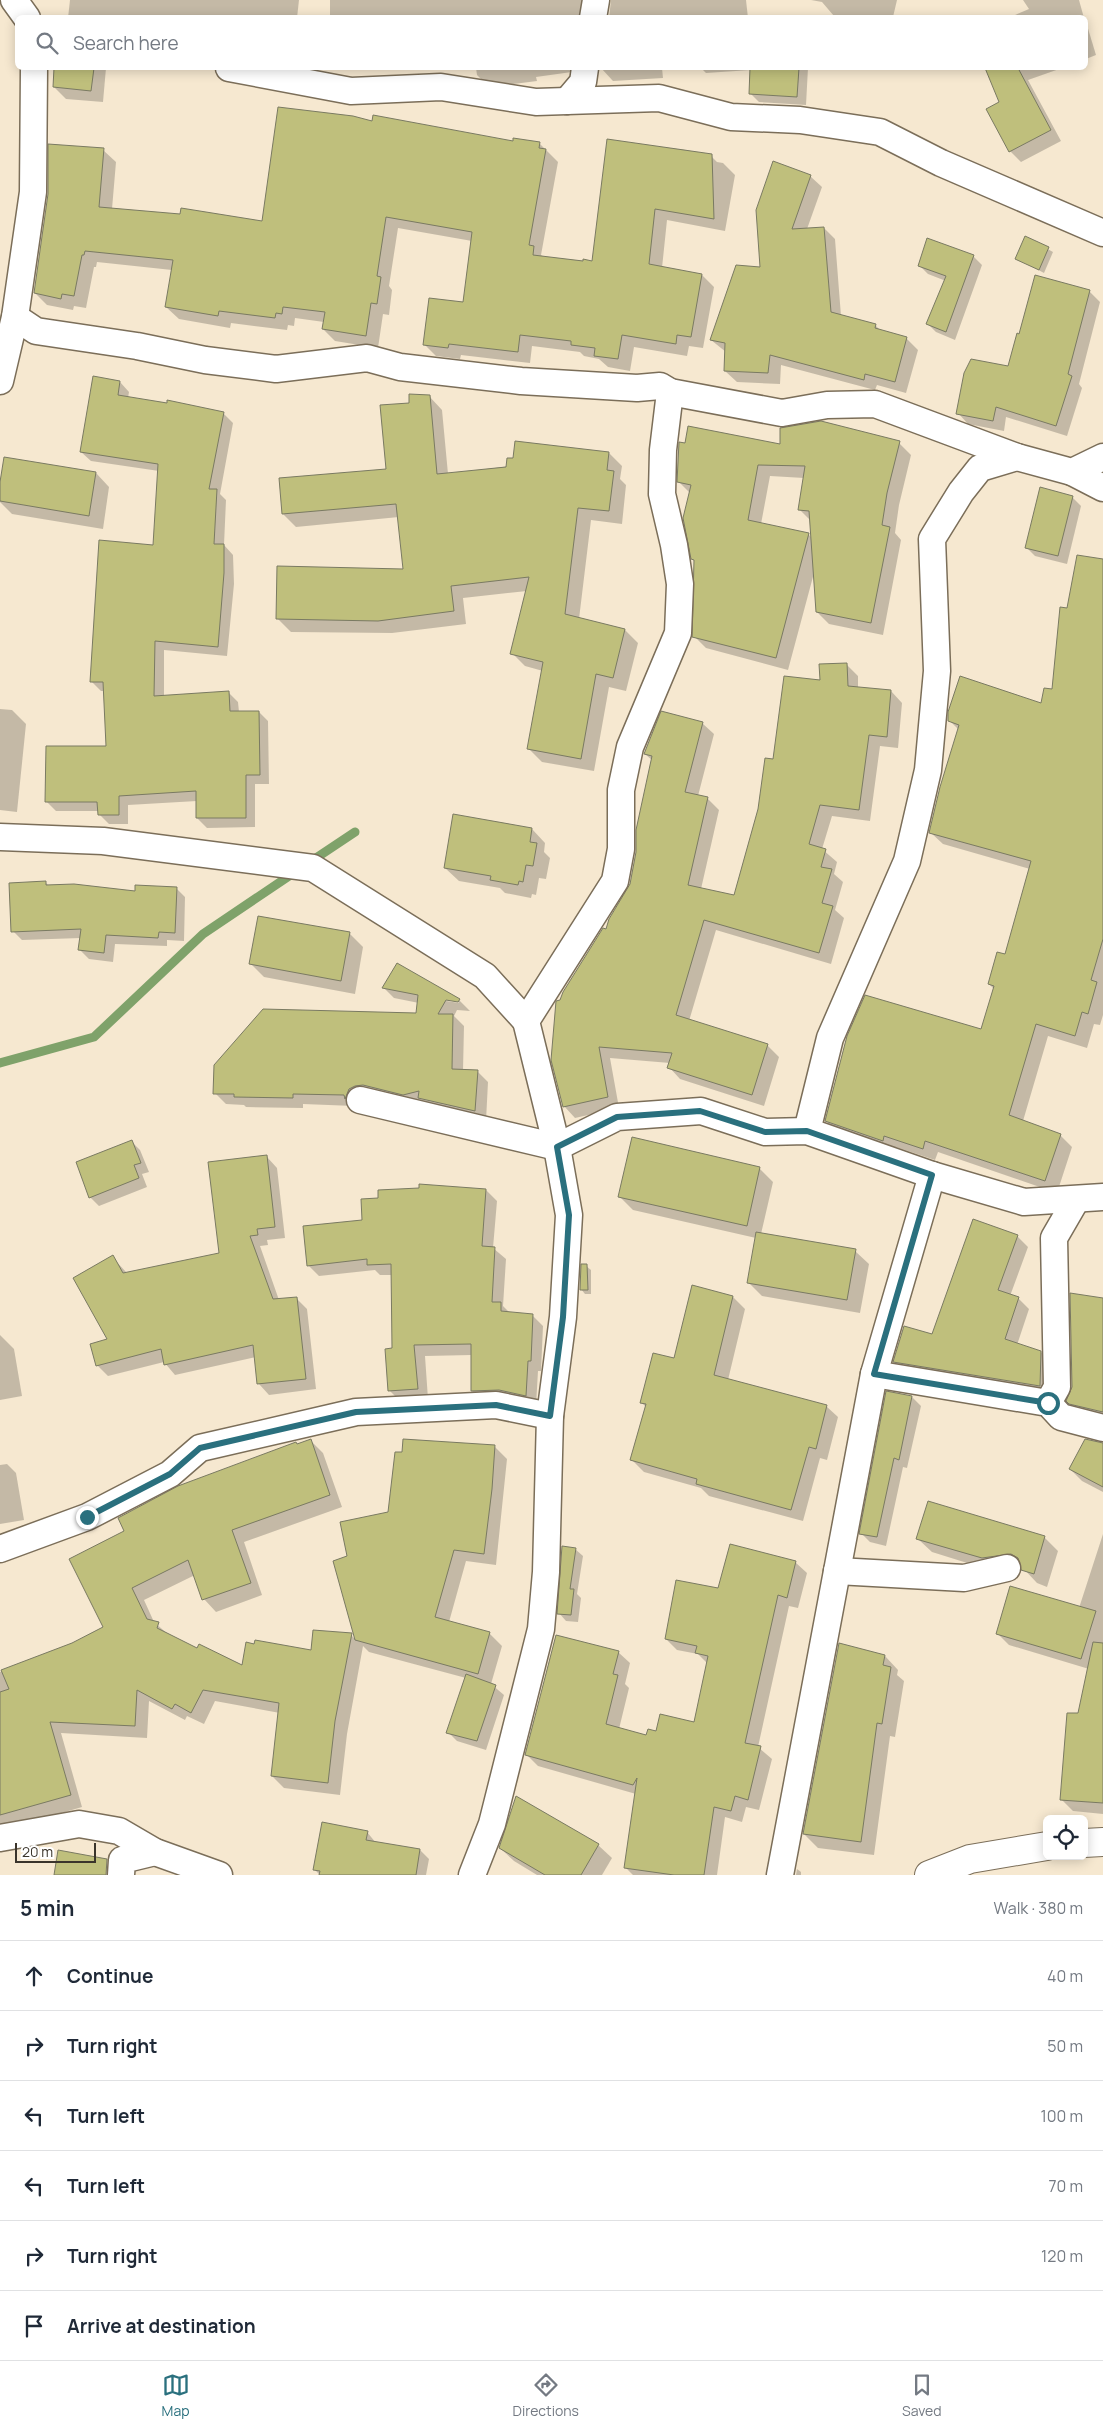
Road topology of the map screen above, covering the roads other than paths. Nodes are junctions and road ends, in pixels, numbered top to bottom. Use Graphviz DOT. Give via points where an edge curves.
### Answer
graph roads {
  1 [pos="14,0"];
  2 [pos="596,0"];
  3 [pos="25,15"];
  4 [pos="594,15"];
  5 [pos="34,70"];
  6 [pos="240,70"];
  7 [pos="585,70"];
  8 [pos="567,101"];
  9 [pos="1103,233"];
  10 [pos="11,271"];
  11 [pos="15,317"];
  12 [pos="0,381"];
  13 [pos="670,392"];
  14 [pos="1017,457"];
  15 [pos="1103,457"];
  16 [pos="1072,472"];
  17 [pos="1103,488"];
  18 [pos="0,837"];
  19 [pos="526,1021"];
  20 [pos="360,1100"];
  21 [pos="807,1131"];
  22 [pos="557,1147"];
  23 [pos="932,1175"];
  24 [pos="1103,1197"];
  25 [pos="1076,1200"];
  26 [pos="874,1374"];
  27 [pos="1048,1403"];
  28 [pos="550,1416"];
  29 [pos="1103,1428"];
  30 [pos="0,1549"];
  31 [pos="1007,1568"];
  32 [pos="837,1571"];
  33 [pos="0,1838"];
  34 [pos="1103,1842"];
  35 [pos="1088,1843"];
  36 [pos="1043,1847"];
  37 [pos="155,1852"];
  38 [pos="969,1867"];
  39 [pos="120,1875"];
  40 [pos="219,1875"];
  41 [pos="472,1875"];
  42 [pos="780,1875"];
  43 [pos="929,1875"];
  1 -- 3 [label="street"];
  2 -- 4 [label="street"];
  5 -- 10 [label="street" via="33,192"];
  6 -- 8 [label="street" via="351,91 441,87 536,102"];
  7 -- 8 [label="street" via="583,82"];
  8 -- 9 [label="street" via="659,98 731,117 800,120 880,132 941,163"];
  10 -- 11 [label="street"];
  11 -- 12 [label="street"];
  11 -- 13 [label="street" via="36,331 276,369 367,358 400,366 522,382 637,388 660,386"];
  13 -- 14 [label="street" via="782,413 827,406 875,404"];
  13 -- 19 [label="street" via="662,494 680,584 678,633 630,747 621,790 621,849 615,881"];
  14 -- 16 [label="street"];
  14 -- 21 [label="street" via="980,468 932,539 938,671 928,770 907,861 830,1038"];
  15 -- 16 [label="street"];
  16 -- 17 [label="street"];
  18 -- 19 [label="street" via="103,841 313,868 485,976"];
  19 -- 22 [label="street"];
  20 -- 22 [label="street"];
  21 -- 22 [label="street" via="765,1132 700,1111 617,1117"];
  21 -- 23 [label="street"];
  22 -- 28 [label="street" via="569,1215 563,1317"];
  23 -- 25 [label="street" via="1024,1202"];
  23 -- 26 [label="street"];
  24 -- 25 [label="street"];
  25 -- 27 [label="street" via="1054,1238 1057,1387"];
  26 -- 27 [label="street"];
  26 -- 32 [label="street"];
  27 -- 29 [label="street" via="1061,1417"];
  28 -- 30 [label="street" via="496,1405 356,1412 200,1448 170,1474 87,1517"];
  28 -- 41 [label="street" via="546,1572 541,1630 492,1824"];
  31 -- 32 [label="street" via="964,1578"];
  32 -- 42 [label="street"];
  33 -- 37 [label="street" via="80,1824 119,1831"];
  34 -- 35 [label="street"];
  36 -- 38 [label="street"];
  37 -- 39 [label="street" via="122,1860"];
  37 -- 40 [label="street"];
  38 -- 43 [label="street"];
}
